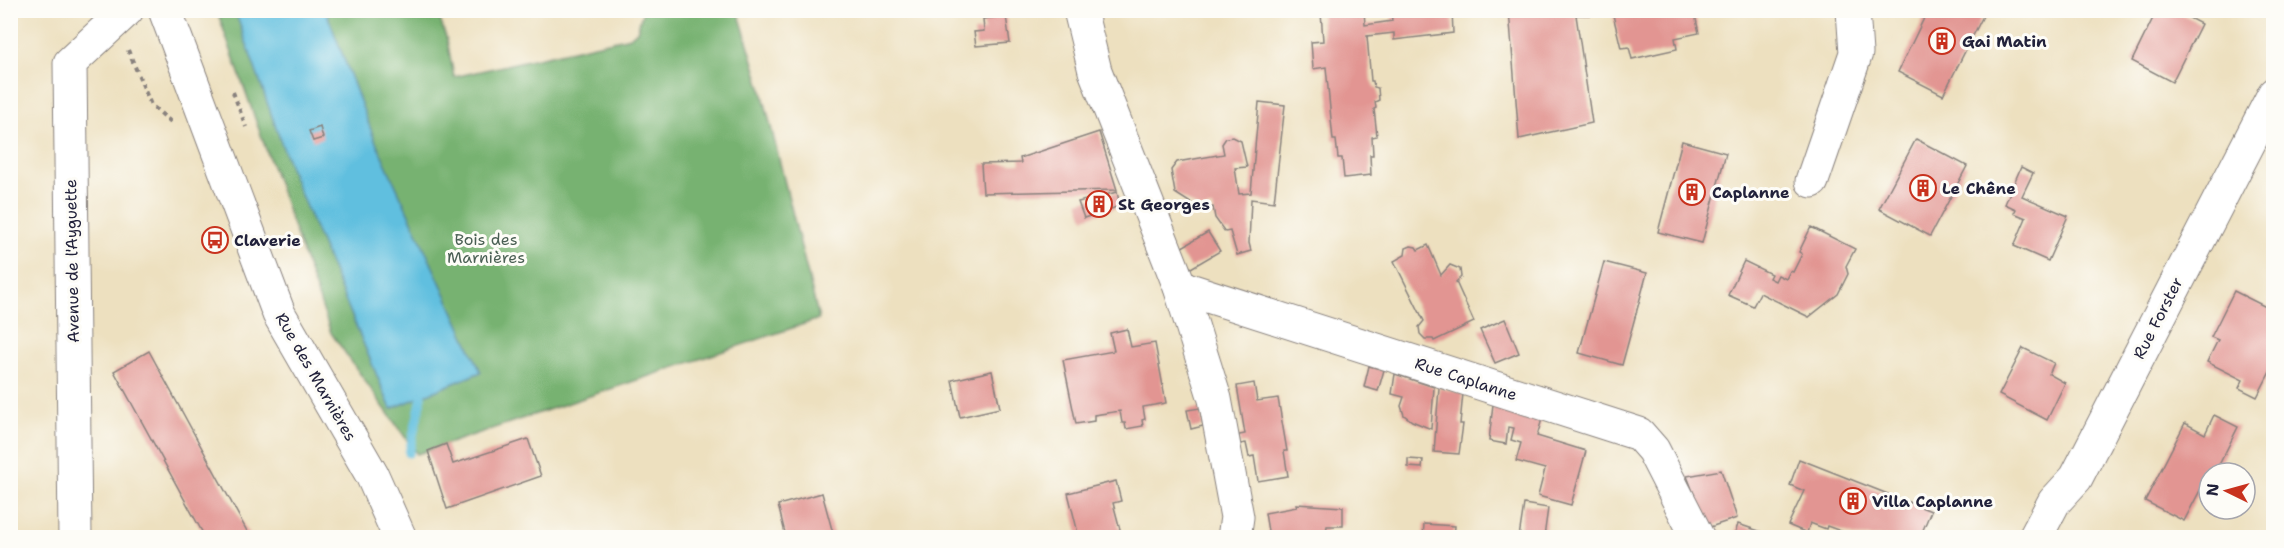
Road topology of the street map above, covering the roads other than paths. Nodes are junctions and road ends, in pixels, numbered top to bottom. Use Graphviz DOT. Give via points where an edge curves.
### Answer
graph roads {
  1 [pos="127,10"];
  2 [pos="165,10"];
  3 [pos="1080,10"];
  4 [pos="1853,10"];
  5 [pos="2274,94"];
  6 [pos="1812,181"];
  7 [pos="1180,287"];
  8 [pos="75,537"];
  9 [pos="400,537"];
  10 [pos="1234,537"];
  11 [pos="1698,537"];
  12 [pos="2035,537"];
  1 -- 8 [label="street, Avenue de l'Ayguette" via="70,63"];
  2 -- 9 [label="street, Rue des Marnières" via="279,314 372,475"];
  3 -- 7 [label="street" via="1095,71"];
  4 -- 6 [label="street" via="1857,53"];
  5 -- 12 [label="street, Rue Forster" via="2076,478 2054,502"];
  7 -- 10 [label="street" via="1215,399 1238,517"];
  7 -- 11 [label="street, Rue Caplanne" via="1639,434 1653,450"];
}
